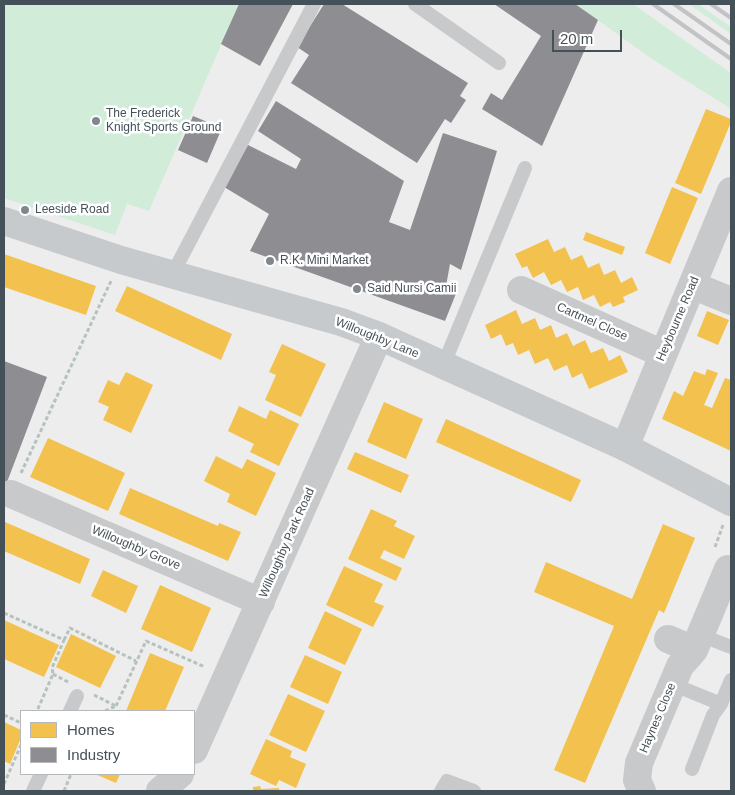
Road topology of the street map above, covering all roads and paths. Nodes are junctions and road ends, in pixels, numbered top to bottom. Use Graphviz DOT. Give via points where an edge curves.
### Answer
graph roads {
  1 [pos="314,4"];
  2 [pos="415,4"];
  3 [pos="499,62"];
  4 [pos="525,168"];
  5 [pos="731,191"];
  6 [pos="4,221"];
  7 [pos="121,260"];
  8 [pos="172,275"];
  9 [pos="692,285"];
  10 [pos="520,290"];
  11 [pos="731,302"];
  12 [pos="379,336"];
  13 [pos="663,354"];
  14 [pos="443,366"];
  15 [pos="625,447"];
  16 [pos="11,494"];
  17 [pos="728,511"];
  18 [pos="728,569"];
  19 [pos="261,602"];
  20 [pos="4,613"];
  21 [pos="668,639"];
  22 [pos="64,640"];
  23 [pos="697,642"];
  24 [pos="731,647"];
  25 [pos="136,661"];
  26 [pos="227,677"];
  27 [pos="731,680"];
  28 [pos="672,684"];
  29 [pos="77,696"];
  30 [pos="721,704"];
  31 [pos="116,706"];
  32 [pos="37,710"];
  33 [pos="70,710"];
  34 [pos="4,715"];
  35 [pos="20,723"];
  36 [pos="20,747"];
  37 [pos="195,748"];
  38 [pos="692,769"];
  39 [pos="41,775"];
  40 [pos="71,775"];
  41 [pos="179,775"];
  42 [pos="4,784"];
  43 [pos="33,791"];
  44 [pos="64,791"];
  45 [pos="160,791"];
  46 [pos="441,791"];
  47 [pos="474,791"];
  48 [pos="642,791"];
  1 -- 8 [label="lane"];
  2 -- 3 [label="lane"];
  4 -- 14 [label="lane"];
  5 -- 9 [label="street, Heybourne Road"];
  6 -- 7 [label="street, Willoughby Lane"];
  7 -- 8 [label="street, Willoughby Lane"];
  7 -- 16 [label="path"];
  8 -- 12 [label="street, Willoughby Lane" via="341,322"];
  9 -- 11 [label="street"];
  9 -- 13 [label="street, Heybourne Road"];
  10 -- 13 [label="street, Cartmel Close"];
  12 -- 14 [label="street, Willoughby Lane"];
  12 -- 19 [label="street, Willoughby Park Road"];
  13 -- 15 [label="street, Heybourne Road"];
  14 -- 15 [label="street, Willoughby Lane"];
  15 -- 17 [label="street, Willoughby Lane"];
  16 -- 19 [label="street, Willoughby Grove"];
  17 -- 18 [label="path" via="712,556"];
  18 -- 23 [label="street, Haynes Close"];
  19 -- 26 [label="street, Willoughby Park Road"];
  20 -- 22 [label="path"];
  21 -- 23 [label="street"];
  22 -- 25 [label="path" via="70,628"];
  22 -- 32 [label="path"];
  23 -- 24 [label="lane"];
  23 -- 28 [label="street, Haynes Close"];
  25 -- 26 [label="path" via="146,641"];
  25 -- 31 [label="path"];
  26 -- 37 [label="street, Willoughby Park Road"];
  27 -- 30 [label="lane"];
  28 -- 30 [label="lane"];
  28 -- 48 [label="street, Haynes Close" via="639,763 637,780"];
  29 -- 33 [label="lane"];
  30 -- 38 [label="lane" via="713,715"];
  34 -- 35 [label="path"];
  36 -- 42 [label="path"];
  39 -- 43 [label="lane"];
  40 -- 44 [label="path"];
  41 -- 45 [label="street"];
  46 -- 47 [label="lane" via="447,781"];
}
